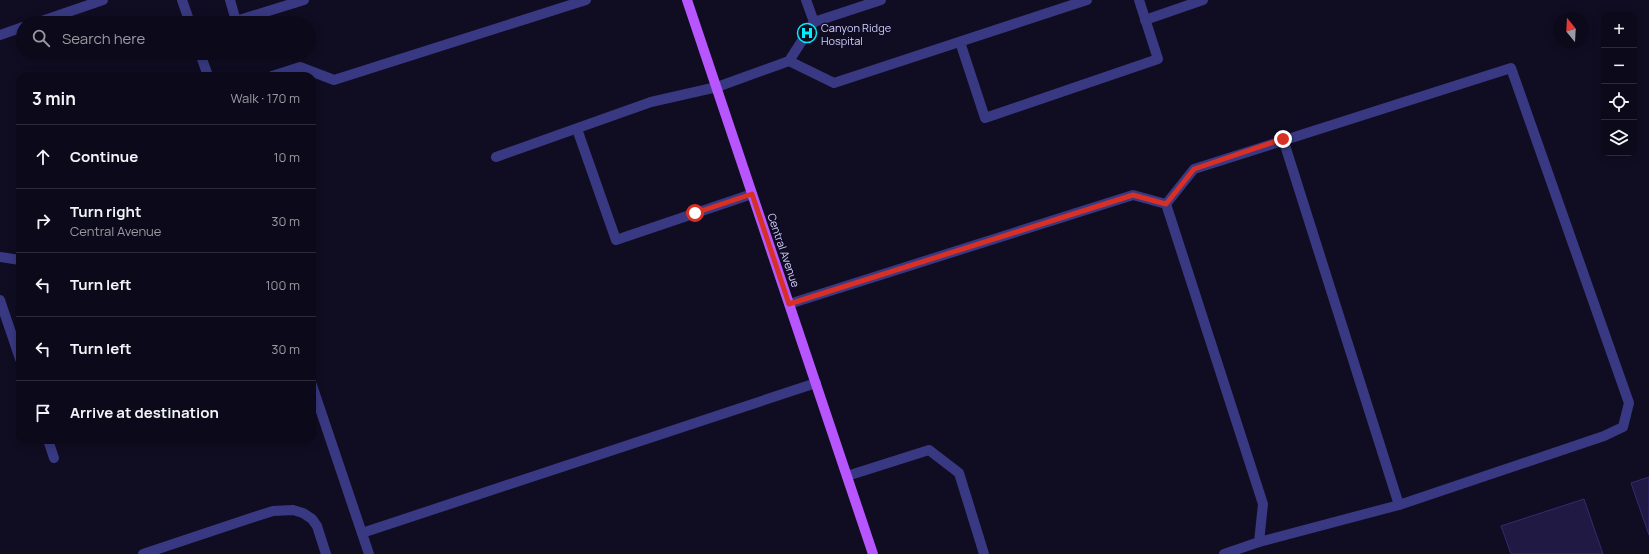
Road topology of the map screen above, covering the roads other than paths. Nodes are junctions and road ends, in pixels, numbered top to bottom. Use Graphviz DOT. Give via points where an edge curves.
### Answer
graph roads {
  1 [pos="103,0"];
  2 [pos="182,0"];
  3 [pos="230,0"];
  4 [pos="304,0"];
  5 [pos="586,0"];
  6 [pos="687,0"];
  7 [pos="806,0"];
  8 [pos="881,0"];
  9 [pos="1087,0"];
  10 [pos="1139,0"];
  11 [pos="1203,0"];
  12 [pos="56,16"];
  13 [pos="188,16"];
  14 [pos="235,16"];
  15 [pos="252,16"];
  16 [pos="1145,20"];
  17 [pos="814,22"];
  18 [pos="16,29"];
  19 [pos="0,35"];
  20 [pos="960,42"];
  21 [pos="202,60"];
  22 [pos="788,61"];
  23 [pos="207,72"];
  24 [pos="284,72"];
  25 [pos="313,72"];
  26 [pos="316,73"];
  27 [pos="717,87"];
  28 [pos="577,129"];
  29 [pos="1283,139"];
  30 [pos="496,157"];
  31 [pos="752,194"];
  32 [pos="1166,204"];
  33 [pos="0,256"];
  34 [pos="16,259"];
  35 [pos="0,300"];
  36 [pos="789,304"];
  37 [pos="16,347"];
  38 [pos="816,383"];
  39 [pos="316,397"];
  40 [pos="49,444"];
  41 [pos="54,458"];
  42 [pos="847,476"];
  43 [pos="1399,505"];
  44 [pos="362,533"];
  45 [pos="1259,542"];
  46 [pos="143,554"];
  47 [pos="326,554"];
  48 [pos="369,554"];
  49 [pos="873,554"];
  50 [pos="984,554"];
  51 [pos="1224,554"];
  1 -- 12 [label="lane"];
  2 -- 13 [label="lane"];
  3 -- 14 [label="lane"];
  4 -- 15 [label="lane"];
  5 -- 26 [label="lane" via="334,80"];
  6 -- 27 [label="main road, Central Avenue"];
  7 -- 17 [label="lane"];
  8 -- 17 [label="lane"];
  9 -- 20 [label="lane"];
  10 -- 16 [label="lane"];
  11 -- 16 [label="lane"];
  16 -- 20 [label="lane" via="1158,59 985,118"];
  17 -- 22 [label="lane"];
  18 -- 19 [label="lane"];
  20 -- 22 [label="lane" via="834,83"];
  21 -- 23 [label="lane"];
  22 -- 27 [label="lane"];
  24 -- 25 [label="lane" via="300,67"];
  27 -- 28 [label="lane" via="651,102"];
  27 -- 31 [label="main road, Central Avenue"];
  28 -- 30 [label="lane"];
  28 -- 31 [label="lane" via="616,240"];
  29 -- 32 [label="lane" via="1194,169"];
  29 -- 43 [label="lane"];
  29 -- 43 [label="lane" via="1511,68 1629,403 1623,427 1604,436"];
  31 -- 36 [label="main road, Central Avenue"];
  32 -- 36 [label="lane" via="1133,195"];
  32 -- 45 [label="lane" via="1263,504"];
  33 -- 34 [label="lane"];
  35 -- 37 [label="lane"];
  36 -- 38 [label="main road, Central Avenue"];
  38 -- 42 [label="main road, Central Avenue"];
  38 -- 44 [label="lane"];
  39 -- 44 [label="lane"];
  40 -- 41 [label="lane"];
  42 -- 49 [label="main road, Central Avenue"];
  42 -- 50 [label="lane" via="929,450 959,473"];
  43 -- 45 [label="lane"];
  44 -- 48 [label="lane"];
  45 -- 51 [label="lane"];
  46 -- 47 [label="lane" via="273,511 293,510 303,513 314,522"];
}
